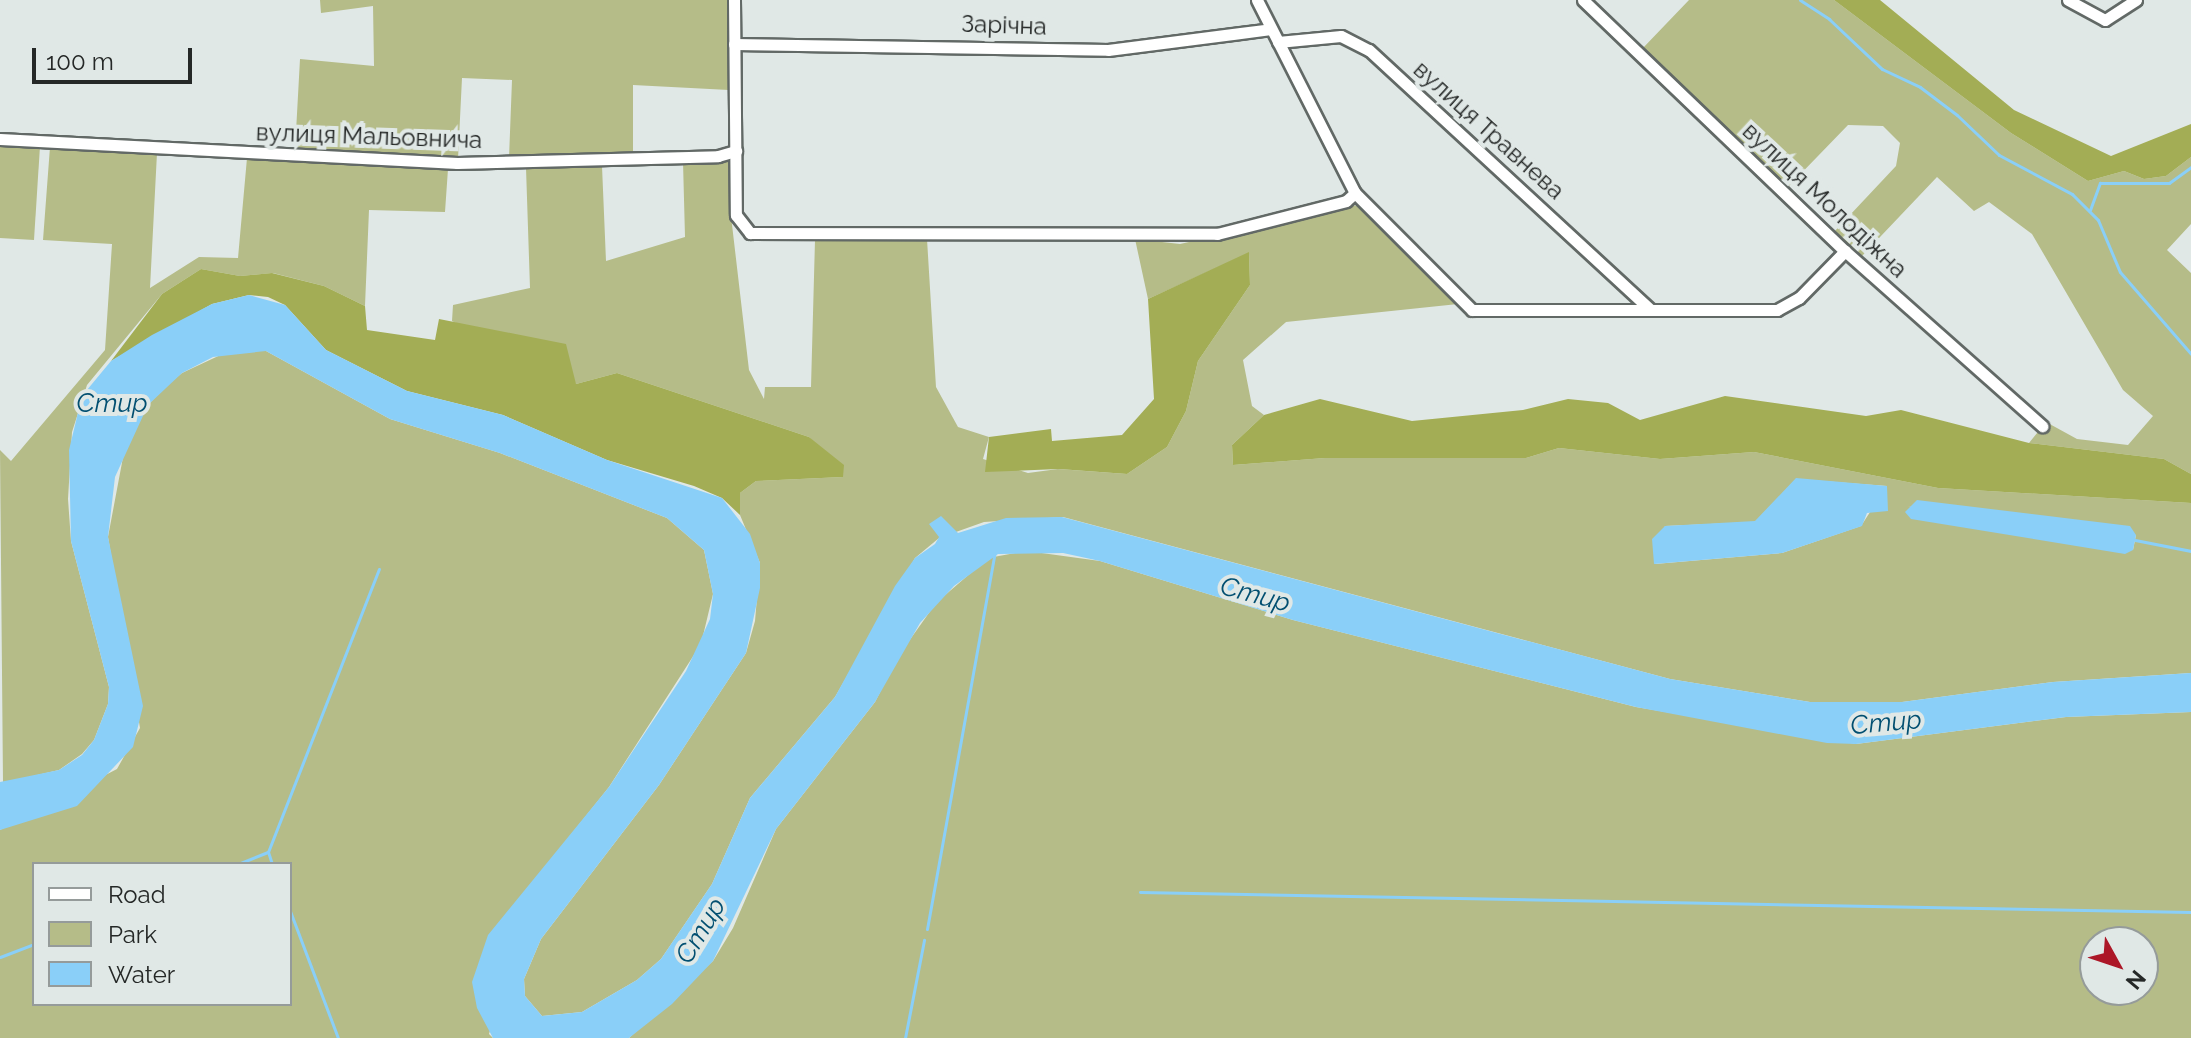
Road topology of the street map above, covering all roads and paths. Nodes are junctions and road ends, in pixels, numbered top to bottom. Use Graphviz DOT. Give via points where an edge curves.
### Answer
graph roads {
  1 [pos="734,0"];
  2 [pos="1257,0"];
  3 [pos="1583,0"];
  4 [pos="2068,0"];
  5 [pos="2136,0"];
  6 [pos="1271,29"];
  7 [pos="1278,42"];
  8 [pos="734,44"];
  9 [pos="0,139"];
  10 [pos="736,151"];
  11 [pos="1355,193"];
  12 [pos="1845,251"];
  13 [pos="1649,308"];
  14 [pos="2042,426"];
  1 -- 8 [label="street"];
  2 -- 6 [label="street"];
  3 -- 12 [label="street, вулиця Молодіжна"];
  4 -- 5 [label="street" via="2105,20"];
  6 -- 7 [label="street"];
  6 -- 8 [label="street, Зарічна" via="1108,50"];
  7 -- 11 [label="street"];
  7 -- 13 [label="street, вулиця Травнева" via="1341,36 1369,50"];
  8 -- 10 [label="street"];
  9 -- 10 [label="street, вулиця Мальовнича" via="457,163"];
  10 -- 11 [label="street" via="736,215 750,233 986,229 1217,234 1346,201"];
  11 -- 13 [label="street" via="1472,310"];
  12 -- 13 [label="street" via="1799,298 1777,310"];
  12 -- 14 [label="street, вулиця Молодіжна"];
}
